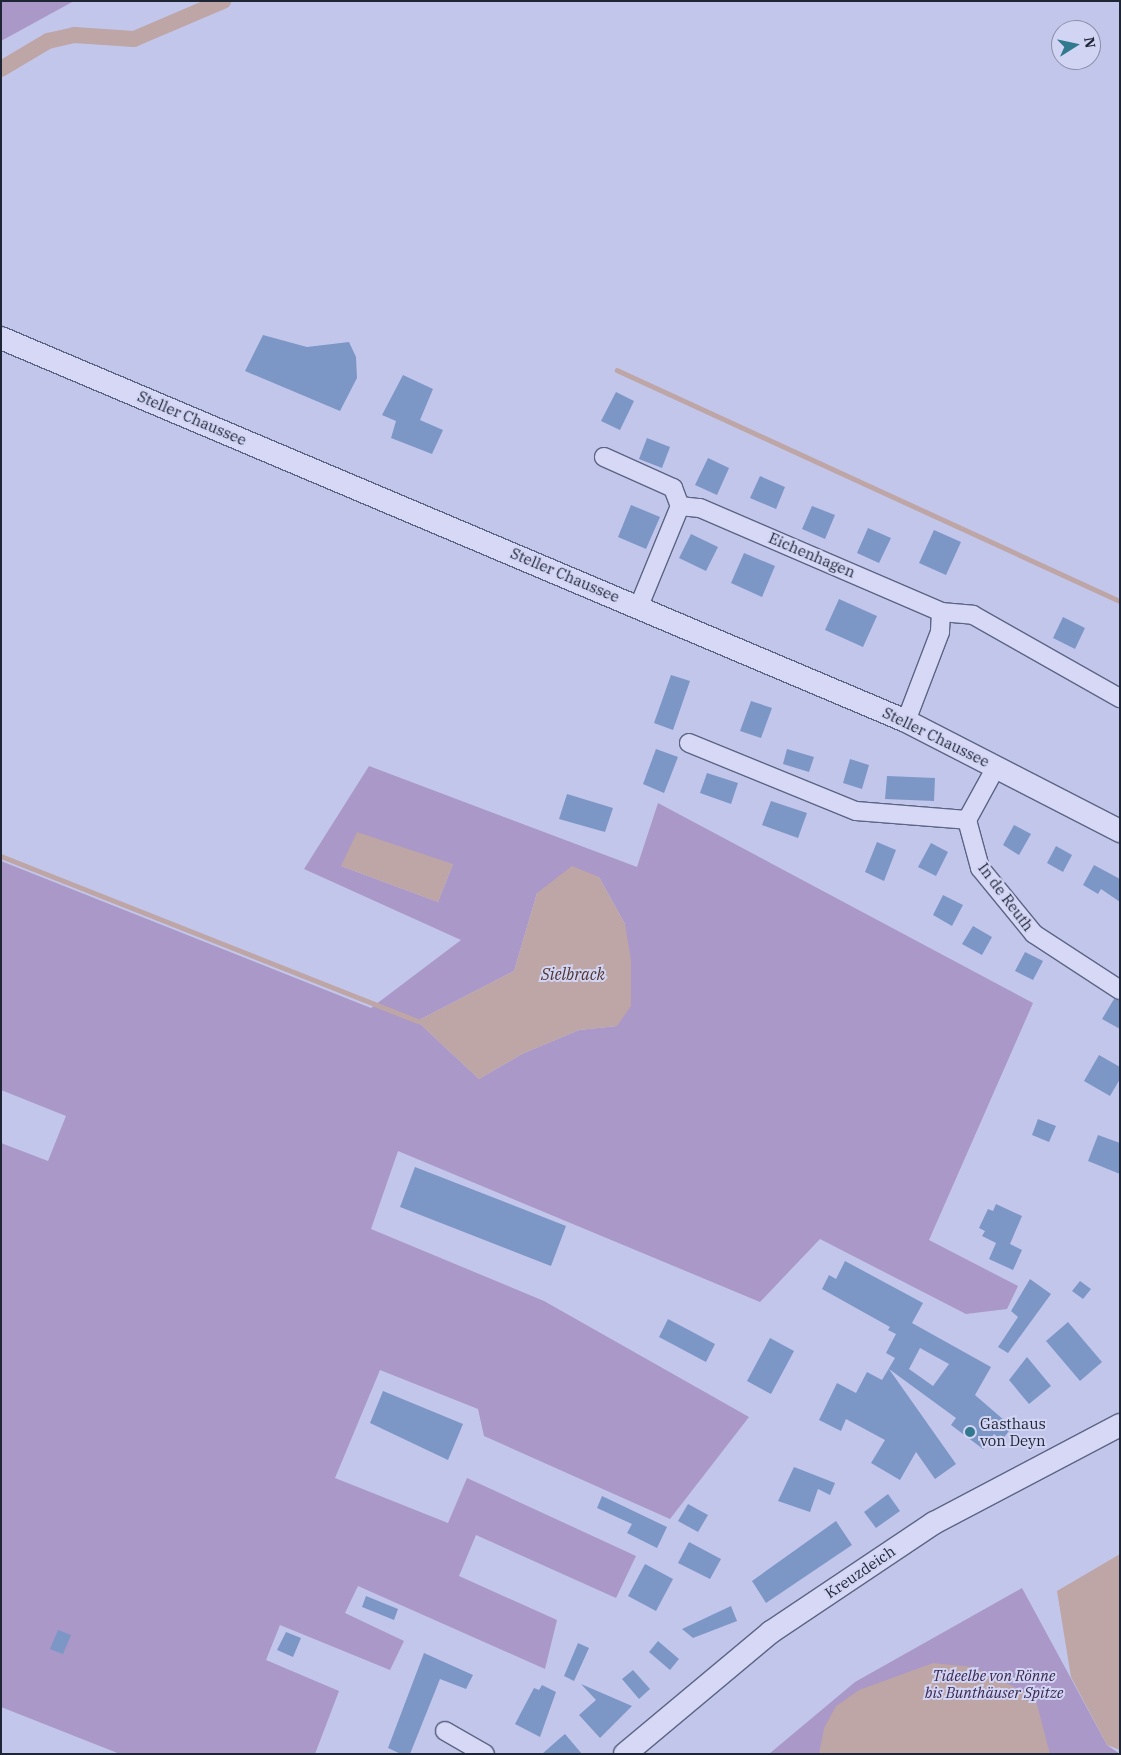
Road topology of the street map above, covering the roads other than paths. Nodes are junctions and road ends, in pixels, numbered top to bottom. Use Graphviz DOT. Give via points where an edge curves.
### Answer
graph roads {
  1 [pos="1,338"];
  2 [pos="604,457"];
  3 [pos="680,506"];
  4 [pos="639,606"];
  5 [pos="941,612"];
  6 [pos="1120,698"];
  7 [pos="906,722"];
  8 [pos="689,743"];
  9 [pos="996,767"];
  10 [pos="967,820"];
  11 [pos="1120,831"];
  12 [pos="1120,990"];
  13 [pos="1120,1426"];
  14 [pos="445,1731"];
  15 [pos="485,1754"];
  16 [pos="624,1754"];
  1 -- 4 [label="street, Steller Chaussee"];
  2 -- 3 [label="street" via="673,488"];
  3 -- 4 [label="street"];
  3 -- 5 [label="street, Eichenhagen" via="700,508"];
  4 -- 7 [label="street, Steller Chaussee"];
  5 -- 6 [label="street, Eichenhagen" via="973,615"];
  5 -- 7 [label="street" via="940,632"];
  7 -- 9 [label="street, Steller Chaussee"];
  8 -- 10 [label="street" via="856,812"];
  9 -- 10 [label="street"];
  9 -- 11 [label="street, Steller Chaussee"];
  10 -- 12 [label="street, In de Reuth" via="980,868 1034,934"];
  13 -- 16 [label="street, Kreuzdeich" via="934,1522 771,1632"];
  14 -- 15 [label="street"];
}
